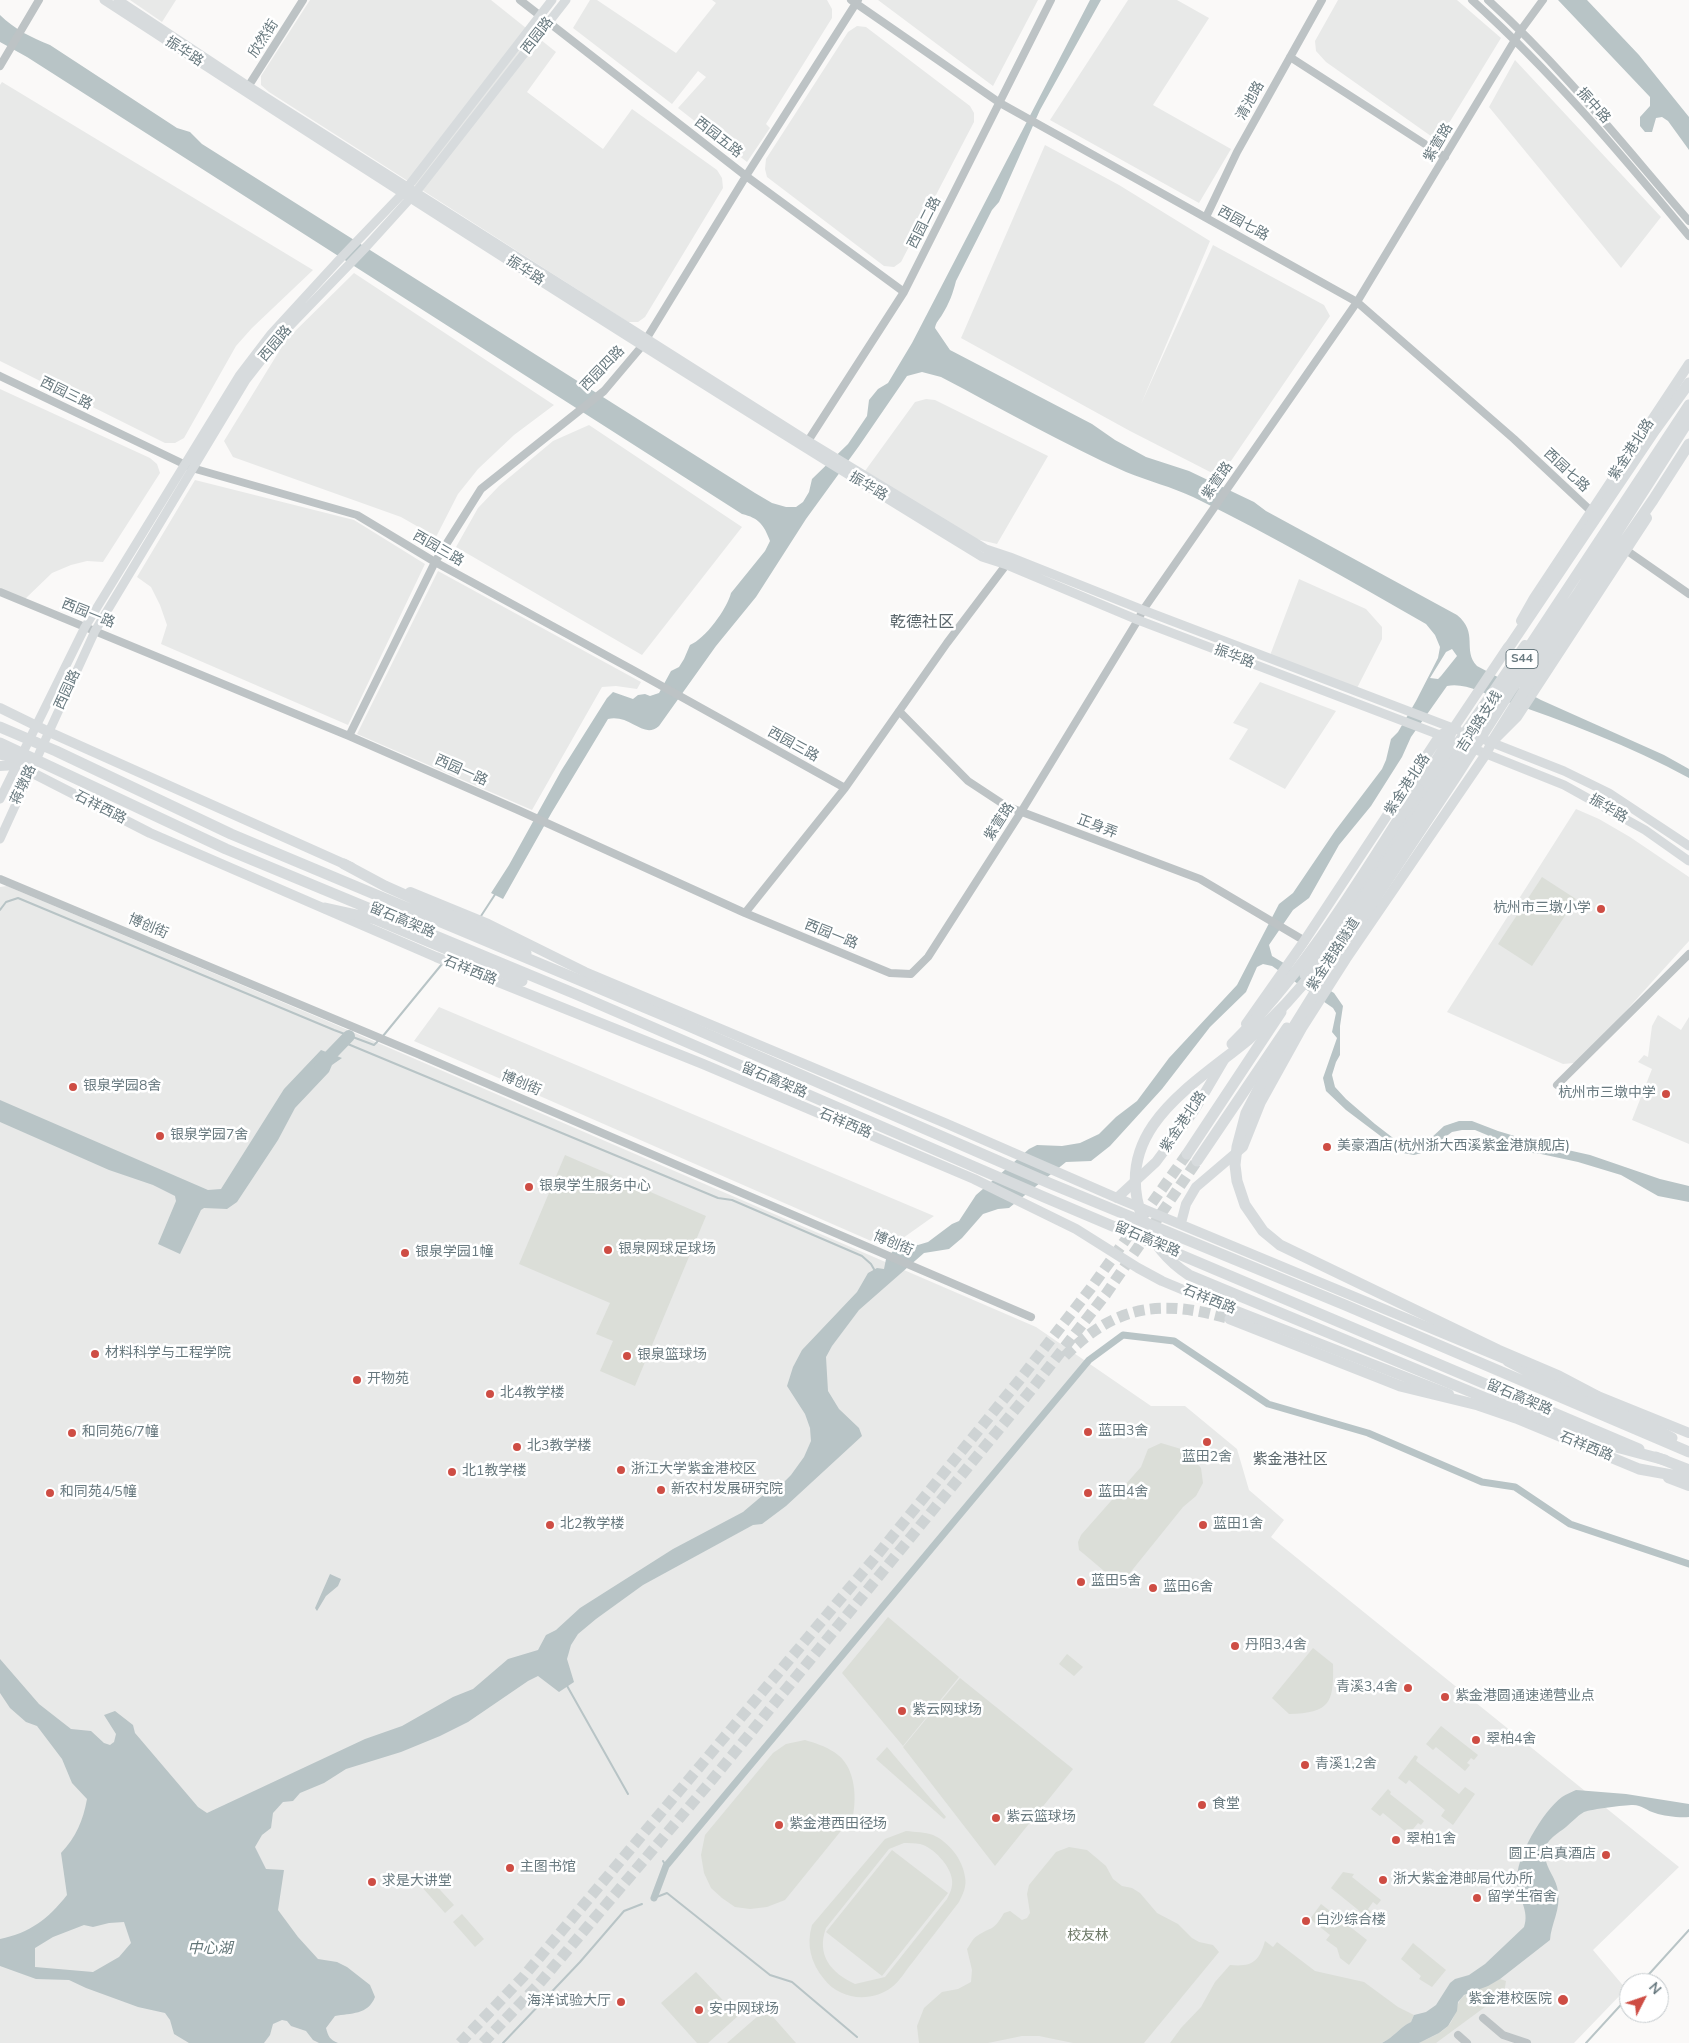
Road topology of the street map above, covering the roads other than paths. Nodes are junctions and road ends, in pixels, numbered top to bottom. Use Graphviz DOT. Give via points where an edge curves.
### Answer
graph roads {
  1 [pos="39,0"];
  2 [pos="104,0"];
  3 [pos="118,0"];
  4 [pos="304,0"];
  5 [pos="520,0"];
  6 [pos="552,0"];
  7 [pos="566,0"];
  8 [pos="1051,0"];
  9 [pos="1322,0"];
  10 [pos="1472,0"];
  11 [pos="1488,0"];
  12 [pos="1543,0"];
  13 [pos="855,1"];
  14 [pos="540,16"];
  15 [pos="548,23"];
  16 [pos="1521,30"];
  17 [pos="1515,41"];
  18 [pos="1290,58"];
  19 [pos="0,66"];
  20 [pos="246,89"];
  21 [pos="1000,103"];
  22 [pos="1445,157"];
  23 [pos="746,176"];
  24 [pos="410,192"];
  25 [pos="1206,217"];
  26 [pos="1689,221"];
  27 [pos="1689,236"];
  28 [pos="904,292"];
  29 [pos="1357,302"];
  30 [pos="644,342"];
  31 [pos="1689,364"];
  32 [pos="0,376"];
  33 [pos="1689,383"];
  34 [pos="1689,399"];
  35 [pos="1689,405"];
  36 [pos="1689,420"];
  37 [pos="1689,424"];
  38 [pos="806,444"];
  39 [pos="1689,444"];
  40 [pos="1689,452"];
  41 [pos="188,466"];
  42 [pos="1592,512"];
  43 [pos="1626,550"];
  44 [pos="1009,561"];
  45 [pos="435,562"];
  46 [pos="0,592"];
  47 [pos="1689,594"];
  48 [pos="1143,610"];
  49 [pos="1138,620"];
  50 [pos="85,627"];
  51 [pos="95,631"];
  52 [pos="1509,656"];
  53 [pos="0,708"];
  54 [pos="899,711"];
  55 [pos="0,719"];
  56 [pos="38,726"];
  57 [pos="0,727"];
  58 [pos="49,732"];
  59 [pos="1464,733"];
  60 [pos="350,736"];
  61 [pos="1450,736"];
  62 [pos="1479,738"];
  63 [pos="1492,742"];
  64 [pos="0,743"];
  65 [pos="1472,748"];
  66 [pos="56,751"];
  67 [pos="0,753"];
  68 [pos="1486,754"];
  69 [pos="17,765"];
  70 [pos="49,765"];
  71 [pos="0,766"];
  72 [pos="30,772"];
  73 [pos="845,788"];
  74 [pos="1418,789"];
  75 [pos="0,799"];
  76 [pos="1021,812"];
  77 [pos="1444,816"];
  78 [pos="1401,830"];
  79 [pos="1412,837"];
  80 [pos="0,839"];
  81 [pos="1689,846"];
  82 [pos="1689,861"];
  83 [pos="344,864"];
  84 [pos="0,879"];
  85 [pos="325,908"];
  86 [pos="744,913"];
  87 [pos="1358,916"];
  88 [pos="463,922"];
  89 [pos="482,930"];
  90 [pos="1305,941"];
  91 [pos="446,944"];
  92 [pos="1689,954"];
  93 [pos="462,956"];
  94 [pos="911,974"];
  95 [pos="1192,1084"];
  96 [pos="1557,1085"];
  97 [pos="1187,1154"];
  98 [pos="1197,1161"];
  99 [pos="1117,1198"];
  100 [pos="1181,1223"];
  101 [pos="1031,1317"];
  102 [pos="1230,1319"];
  103 [pos="1508,1360"];
  104 [pos="1597,1396"];
  105 [pos="1483,1402"];
  106 [pos="1689,1433"];
  107 [pos="1689,1447"];
  108 [pos="1689,1452"];
  109 [pos="1665,1460"];
  110 [pos="1639,1469"];
  111 [pos="1689,1470"];
  112 [pos="1689,1478"];
  113 [pos="1689,1486"];
  114 [pos="1483,2018"];
  115 [pos="1458,2035"];
  116 [pos="1467,2043"];
  117 [pos="1527,2043"];
  1 -- 19 [label="street"];
  2 -- 20 [label="main road, 振华路"];
  3 -- 20 [label="main road, 振华路"];
  4 -- 20 [label="street, 欣然街"];
  5 -- 14 [label="street, 西园五路"];
  6 -- 14 [label="main road, 西园路"];
  7 -- 15 [label="main road, 西园路"];
  8 -- 21 [label="street, 西园二路"];
  9 -- 18 [label="street, 清池路"];
  10 -- 17 [label="street, 振中路"];
  11 -- 16 [label="street, 振中路"];
  12 -- 16 [label="street, 紫萱路"];
  13 -- 21 [label="street, 西园七路"];
  13 -- 23 [label="street, 西园四路"];
  14 -- 15 [label="street, 西园五路"];
  14 -- 24 [label="main road, 西园路"];
  15 -- 23 [label="street, 西园五路"];
  15 -- 24 [label="main road, 西园路"];
  16 -- 17 [label="street, 紫萱路"];
  16 -- 26 [label="street, 振中路"];
  17 -- 22 [label="street, 紫萱路"];
  17 -- 27 [label="street, 振中路" via="1582,112"];
  18 -- 22 [label="street"];
  18 -- 25 [label="street, 清池路" via="1237,152"];
  20 -- 24 [label="main road, 振华路"];
  21 -- 25 [label="street, 西园七路"];
  21 -- 28 [label="street, 西园二路"];
  22 -- 29 [label="street, 紫萱路"];
  23 -- 28 [label="street, 西园五路"];
  23 -- 30 [label="street, 西园四路"];
  24 -- 30 [label="main road, 振华路"];
  24 -- 41 [label="main road, 西园路" via="367,246 282,334 246,380"];
  24 -- 41 [label="main road, 西园路" via="338,260 271,334 239,376"];
  25 -- 29 [label="street, 西园七路"];
  28 -- 38 [label="street, 西园二路"];
  29 -- 42 [label="street, 西园七路"];
  29 -- 48 [label="street, 紫萱路"];
  30 -- 38 [label="main road, 振华路"];
  30 -- 45 [label="street, 西园四路" via="604,391 481,489"];
  31 -- 42 [label="main road, 紫金港北路"];
  32 -- 41 [label="street, 西园三路"];
  33 -- 52 [label="highway" via="1532,613"];
  34 -- 52 [label="main road, 紫金港北路" via="1546,620"];
  35 -- 87 [label="highway, 吉鸿路支线 / S44"];
  36 -- 87 [label="highway, 吉鸿路支线 / S44" via="1457,775"];
  37 -- 62 [label="main road" via="1502,709"];
  38 -- 44 [label="main road, 振华路"];
  39 -- 63 [label="highway" via="1554,642"];
  40 -- 43 [label="main road"];
  41 -- 45 [label="street, 西园三路" via="358,515"];
  41 -- 50 [label="main road, 西园路"];
  41 -- 51 [label="main road, 西园路"];
  42 -- 52 [label="main road, 紫金港北路" via="1534,598"];
  43 -- 47 [label="street"];
  43 -- 63 [label="main road" via="1517,717"];
  44 -- 48 [label="main road, 振华路"];
  44 -- 49 [label="main road, 振华路"];
  44 -- 54 [label="street"];
  45 -- 60 [label="street, 西园四路"];
  45 -- 73 [label="street, 西园三路"];
  46 -- 50 [label="street, 西园一路"];
  48 -- 49 [label="street, 紫萱路"];
  48 -- 61 [label="main road, 振华路" via="1433,721"];
  49 -- 61 [label="main road, 振华路" via="1400,721"];
  49 -- 76 [label="street, 紫萱路"];
  50 -- 51 [label="street, 西园一路"];
  50 -- 56 [label="main road, 西园路"];
  51 -- 58 [label="main road, 西园路"];
  51 -- 60 [label="street, 西园一路"];
  52 -- 59 [label="main road, 紫金港北路"];
  52 -- 61 [label="main road, 紫金港北路"];
  53 -- 56 [label="main road"];
  54 -- 73 [label="street"];
  54 -- 76 [label="street, 正身弄" via="968,782"];
  55 -- 66 [label="highway"];
  56 -- 58 [label="main road"];
  56 -- 69 [label="main road, 蒋墩路"];
  57 -- 66 [label="highway, 留石高架路"];
  58 -- 72 [label="main road, 蒋墩路"];
  58 -- 83 [label="main road"];
  59 -- 61 [label="main road, 紫金港北路"];
  59 -- 62 [label="main road, 振华路"];
  60 -- 86 [label="street, 西园一路"];
  61 -- 65 [label="main road, 振华路"];
  61 -- 74 [label="main road"];
  61 -- 78 [label="main road, 紫金港北路"];
  61 -- 90 [label="main road, 紫金港北路"];
  62 -- 63 [label="main road, 振华路"];
  62 -- 65 [label="main road"];
  63 -- 68 [label="main road"];
  63 -- 81 [label="main road, 振华路" via="1609,793"];
  64 -- 70 [label="highway, 留石高架路"];
  65 -- 68 [label="main road, 振华路"];
  65 -- 79 [label="main road, 紫金港路隧道"];
  66 -- 88 [label="highway, 留石高架路" via="232,834"];
  67 -- 69 [label="highway"];
  67 -- 70 [label="highway"];
  68 -- 77 [label="main road"];
  68 -- 82 [label="main road, 振华路" via="1580,793"];
  69 -- 71 [label="main road"];
  69 -- 72 [label="main road, 石祥西路"];
  69 -- 75 [label="main road, 蒋墩路"];
  70 -- 91 [label="highway, 留石高架路" via="226,849"];
  72 -- 80 [label="main road, 蒋墩路"];
  72 -- 85 [label="main road, 石祥西路" via="150,833"];
  73 -- 86 [label="street"];
  74 -- 95 [label="highway" via="1294,976 1264,1013"];
  76 -- 90 [label="street, 正身弄" via="1200,879"];
  76 -- 94 [label="street, 紫萱路" via="928,957"];
  77 -- 79 [label="main road"];
  77 -- 100 [label="main road" via="1302,1028 1261,1102 1243,1147 1196,1187 1186,1204"];
  78 -- 97 [label="highway, 紫金港路隧道"];
  79 -- 98 [label="highway, 紫金港路隧道"];
  83 -- 88 [label="highway"];
  84 -- 101 [label="street, 博创街" via="393,1043"];
  85 -- 91 [label="highway" via="375,919"];
  85 -- 93 [label="main road, 石祥西路" via="436,957"];
  86 -- 94 [label="street, 西园一路" via="890,973"];
  87 -- 95 [label="highway" via="1284,1006 1248,1040"];
  87 -- 104 [label="highway" via="1246,1113 1235,1165 1245,1206 1263,1231 1280,1245"];
  88 -- 89 [label="highway, 留石高架路"];
  88 -- 89 [label="main road"];
  89 -- 99 [label="main road"];
  89 -- 108 [label="highway, 留石高架路" via="561,974"];
  90 -- 99 [label="main road, 紫金港北路" via="1250,1019 1194,1112 1156,1162"];
  91 -- 93 [label="highway, 留石高架路"];
  92 -- 96 [label="street"];
  93 -- 105 [label="main road, 石祥西路" via="703,1064 974,1179 1076,1229 1171,1285"];
  93 -- 109 [label="highway, 留石高架路" via="550,983"];
  95 -- 105 [label="highway" via="1152,1125 1141,1148 1135,1176 1137,1200 1146,1227 1161,1252 1182,1270 1208,1284"];
  99 -- 100 [label="main road"];
  100 -- 103 [label="main road"];
  102 -- 105 [label="highway" via="1400,1386"];
  103 -- 104 [label="main road"];
  103 -- 107 [label="highway" via="1556,1386 1650,1426"];
  104 -- 106 [label="main road"];
  105 -- 109 [label="highway"];
  105 -- 110 [label="highway, 石祥西路"];
  109 -- 111 [label="highway, 留石高架路"];
  110 -- 112 [label="highway"];
  110 -- 113 [label="main road, 石祥西路"];
  114 -- 117 [label="street" via="1503,2035"];
  115 -- 116 [label="street"];
}
